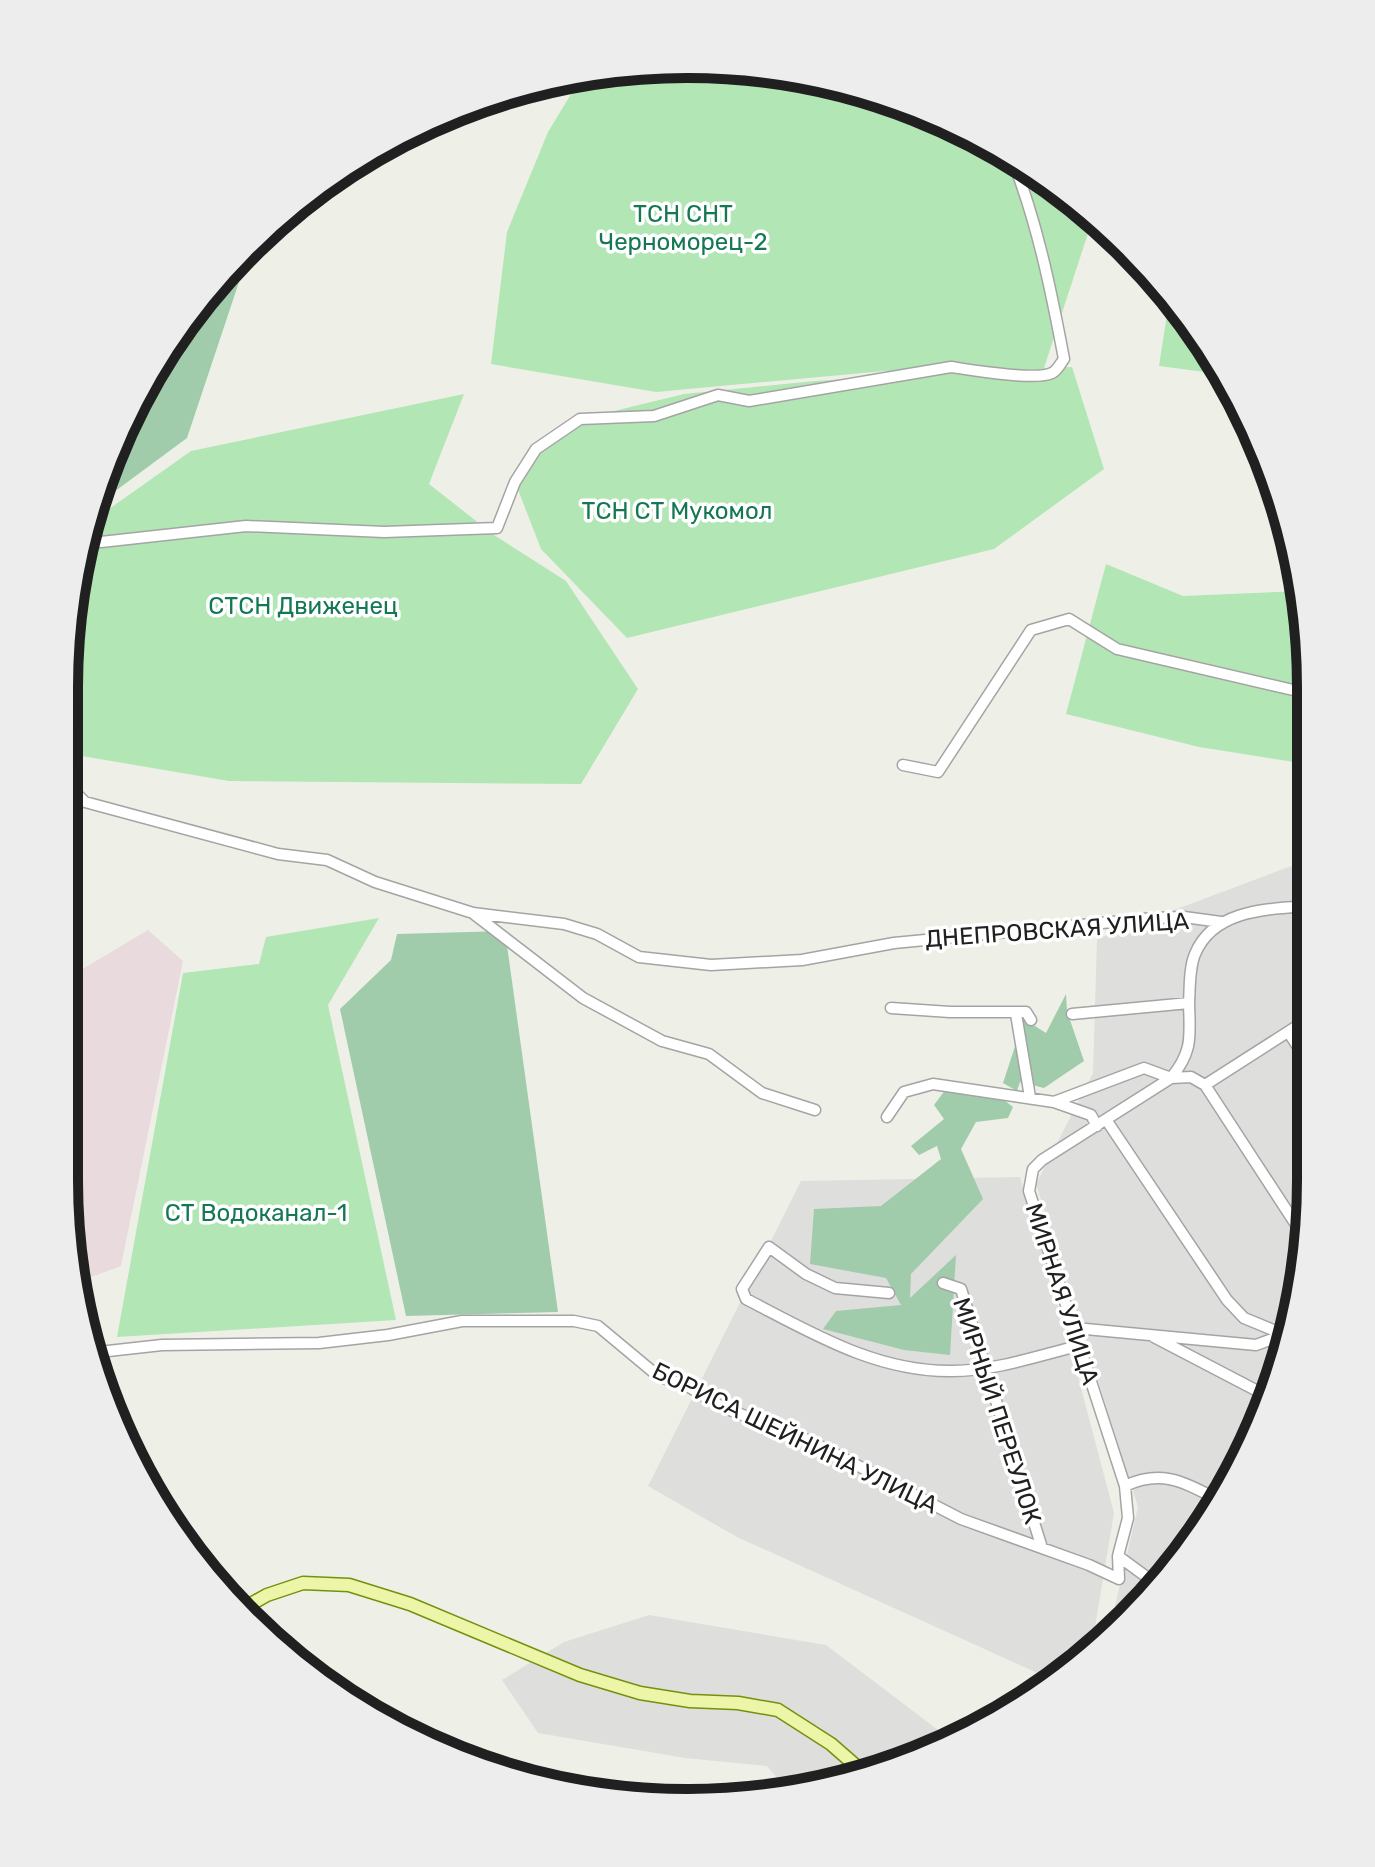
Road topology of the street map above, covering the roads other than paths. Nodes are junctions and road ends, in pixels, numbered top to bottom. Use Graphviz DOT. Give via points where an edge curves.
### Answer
graph roads {
  1 [pos="1020,177"];
  2 [pos="97,540"];
  3 [pos="1297,691"];
  4 [pos="903,765"];
  5 [pos="78,795"];
  6 [pos="1297,907"];
  7 [pos="473,913"];
  8 [pos="1221,922"];
  9 [pos="1189,1003"];
  10 [pos="891,1008"];
  11 [pos="1016,1014"];
  12 [pos="1072,1014"];
  13 [pos="1031,1020"];
  14 [pos="1297,1027"];
  15 [pos="1289,1033"];
  16 [pos="1297,1045"];
  17 [pos="1171,1078"];
  18 [pos="1205,1085"];
  19 [pos="1030,1097"];
  20 [pos="1054,1102"];
  21 [pos="815,1110"];
  22 [pos="887,1117"];
  23 [pos="1102,1124"];
  24 [pos="1296,1224"];
  25 [pos="943,1283"];
  26 [pos="889,1293"];
  27 [pos="1075,1328"];
  28 [pos="1278,1330"];
  29 [pos="1149,1334"];
  30 [pos="1276,1337"];
  31 [pos="1078,1346"];
  32 [pos="103,1352"];
  33 [pos="986,1368"];
  34 [pos="1259,1392"];
  35 [pos="1125,1486"];
  36 [pos="1208,1495"];
  37 [pos="1042,1548"];
  38 [pos="1118,1556"];
  39 [pos="1148,1578"];
  40 [pos="1119,1579"];
  41 [pos="251,1604"];
  42 [pos="855,1765"];
  1 -- 2 [label="street" via="1064,359 1056,371 1045,375 951,367 749,401 718,395 654,416 580,419 536,449 515,482 497,528 384,532 246,526"];
  3 -- 4 [label="street" via="1117,649 1069,619 1031,630 938,772"];
  5 -- 7 [label="street" via="85,802 278,854 327,860 375,882"];
  6 -- 8 [label="street, ДНЕПРОВСКАЯ УЛИЦА" via="1251,912"];
  7 -- 8 [label="street, ДНЕПРОВСКАЯ УЛИЦА" via="564,924 597,934 639,957 711,965 802,960 894,943 1154,918"];
  7 -- 21 [label="street" via="583,998 662,1041 709,1054 762,1093"];
  8 -- 9 [label="street, ДНЕПРОВСКАЯ УЛИЦА" via="1194,956"];
  9 -- 12 [label="street"];
  9 -- 17 [label="street, ДНЕПРОВСКАЯ УЛИЦА" via="1188,1052"];
  10 -- 11 [label="street"];
  11 -- 13 [label="street" via="1026,1012"];
  11 -- 19 [label="street"];
  14 -- 15 [label="street"];
  15 -- 16 [label="street"];
  15 -- 18 [label="street"];
  17 -- 18 [label="street" via="1191,1077"];
  17 -- 20 [label="street" via="1144,1068"];
  17 -- 23 [label="street, МИРНАЯ УЛИЦА"];
  18 -- 24 [label="street"];
  19 -- 20 [label="street"];
  19 -- 22 [label="street" via="933,1084 904,1092"];
  20 -- 23 [label="street"];
  23 -- 27 [label="street, МИРНАЯ УЛИЦА" via="1042,1160 1033,1169 1029,1191"];
  23 -- 28 [label="street" via="1227,1300 1244,1318"];
  25 -- 33 [label="street, МИРНЫЙ ПЕРЕУЛОК" via="961,1289"];
  26 -- 33 [label="street" via="835,1288 769,1247 742,1289 746,1299 868,1358 952,1371"];
  27 -- 29 [label="street"];
  27 -- 31 [label="street, МИРНАЯ УЛИЦА"];
  29 -- 30 [label="street" via="1256,1345"];
  29 -- 34 [label="street"];
  31 -- 33 [label="street"];
  31 -- 35 [label="street, МИРНАЯ УЛИЦА"];
  32 -- 37 [label="street, БОРИСА ШЕЙНИНА УЛИЦА" via="162,1345 319,1343 462,1321 574,1321 598,1326 658,1376 810,1441 961,1519"];
  33 -- 37 [label="street, МИРНЫЙ ПЕРЕУЛОК"];
  35 -- 36 [label="street" via="1162,1477"];
  35 -- 38 [label="street, МИРНАЯ УЛИЦА" via="1128,1518"];
  37 -- 40 [label="street, БОРИСА ШЕЙНИНА УЛИЦА"];
  38 -- 39 [label="street"];
  38 -- 40 [label="street, МИРНАЯ УЛИЦА"];
  41 -- 42 [label="main road" via="303,1583 349,1585 410,1604 580,1675 640,1693 778,1710"];
}
